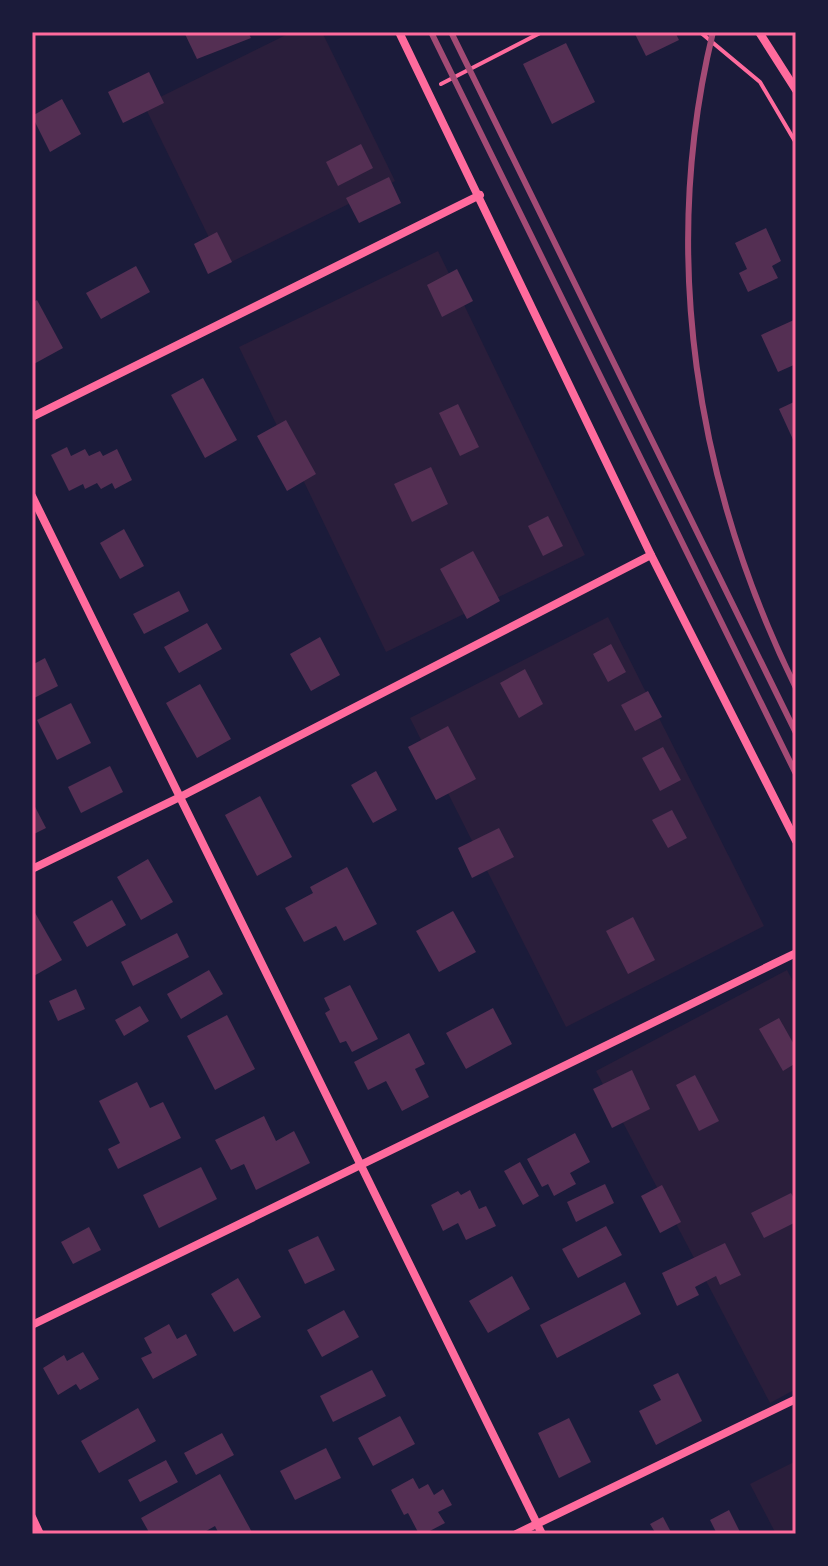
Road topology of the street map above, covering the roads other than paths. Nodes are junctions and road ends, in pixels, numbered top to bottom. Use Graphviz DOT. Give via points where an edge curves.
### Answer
graph roads {
  1 [pos="399,32"];
  2 [pos="759,32"];
  3 [pos="796,90"];
  4 [pos="480,195"];
  5 [pos="32,417"];
  6 [pos="32,496"];
  7 [pos="651,555"];
  8 [pos="182,796"];
  9 [pos="796,841"];
  10 [pos="32,869"];
  11 [pos="796,953"];
  12 [pos="357,1163"];
  13 [pos="32,1325"];
  14 [pos="796,1399"];
  15 [pos="32,1517"];
  16 [pos="537,1523"];
  17 [pos="40,1534"];
  18 [pos="516,1534"];
  19 [pos="542,1534"];
  1 -- 4 [label="street"];
  2 -- 3 [label="street"];
  4 -- 5 [label="street"];
  4 -- 7 [label="street"];
  6 -- 8 [label="street"];
  7 -- 8 [label="street"];
  7 -- 9 [label="street"];
  8 -- 10 [label="street"];
  8 -- 12 [label="street"];
  11 -- 12 [label="street"];
  12 -- 13 [label="street"];
  12 -- 16 [label="street"];
  14 -- 16 [label="street"];
  15 -- 17 [label="street"];
  16 -- 18 [label="street"];
  16 -- 19 [label="street"];
}
